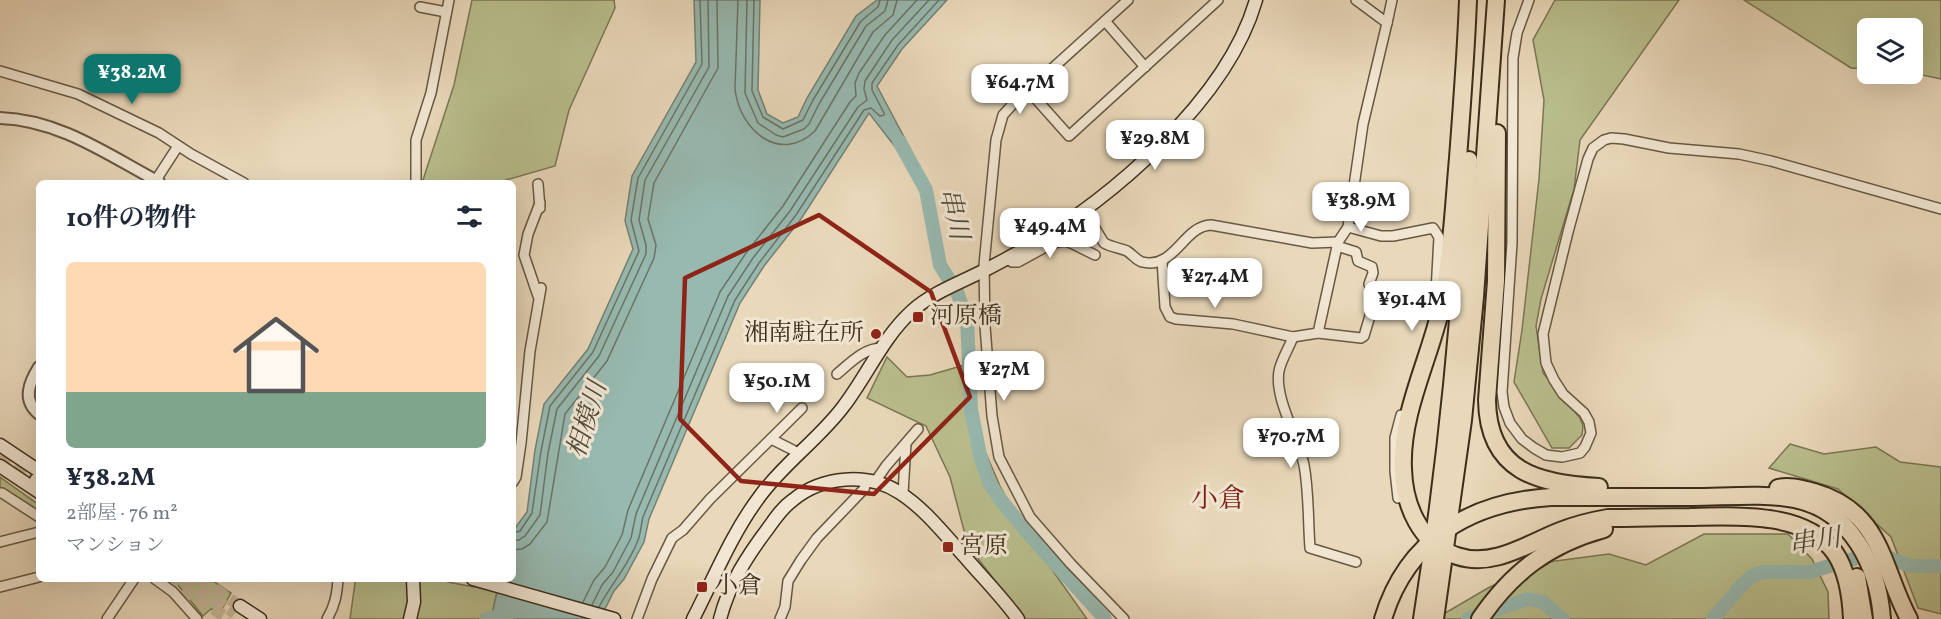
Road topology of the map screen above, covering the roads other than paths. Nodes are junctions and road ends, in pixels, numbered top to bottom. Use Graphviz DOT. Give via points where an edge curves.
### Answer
graph roads {
  1 [pos="449,0"];
  2 [pos="1128,0"];
  3 [pos="1218,0"];
  4 [pos="1256,0"];
  5 [pos="1356,0"];
  6 [pos="1392,0"];
  7 [pos="1467,0"];
  8 [pos="1474,0"];
  9 [pos="1497,0"];
  10 [pos="1529,0"];
  11 [pos="420,7"];
  12 [pos="446,12"];
  13 [pos="1105,21"];
  14 [pos="1387,23"];
  15 [pos="1145,67"];
  16 [pos="0,70"];
  17 [pos="1028,90"];
  18 [pos="0,118"];
  19 [pos="178,146"];
  20 [pos="153,180"];
  21 [pos="158,180"];
  22 [pos="239,180"];
  23 [pos="416,180"];
  24 [pos="538,184"];
  25 [pos="540,203"];
  26 [pos="1941,209"];
  27 [pos="1084,210"];
  28 [pos="541,214"];
  29 [pos="1348,227"];
  30 [pos="1337,244"];
  31 [pos="1095,255"];
  32 [pos="1007,258"];
  33 [pos="1162,260"];
  34 [pos="982,272"];
  35 [pos="541,288"];
  36 [pos="540,302"];
  37 [pos="1318,333"];
  38 [pos="1293,337"];
  39 [pos="882,348"];
  40 [pos="36,372"];
  41 [pos="837,374"];
  42 [pos="801,408"];
  43 [pos="36,411"];
  44 [pos="918,429"];
  45 [pos="771,439"];
  46 [pos="906,442"];
  47 [pos="0,445"];
  48 [pos="798,455"];
  49 [pos="17,456"];
  50 [pos="36,465"];
  51 [pos="0,466"];
  52 [pos="516,477"];
  53 [pos="871,481"];
  54 [pos="36,483"];
  55 [pos="36,484"];
  56 [pos="0,493"];
  57 [pos="903,494"];
  58 [pos="1654,497"];
  59 [pos="1398,498"];
  60 [pos="1793,506"];
  61 [pos="36,515"];
  62 [pos="1661,517"];
  63 [pos="36,533"];
  64 [pos="0,542"];
  65 [pos="1440,542"];
  66 [pos="1356,562"];
  67 [pos="36,578"];
  68 [pos="132,582"];
  69 [pos="338,582"];
  70 [pos="412,582"];
  71 [pos="484,582"];
  72 [pos="168,583"];
  73 [pos="0,587"];
  74 [pos="240,613"];
  75 [pos="108,619"];
  76 [pos="197,619"];
  77 [pos="260,619"];
  78 [pos="327,619"];
  79 [pos="410,619"];
  80 [pos="614,619"];
  81 [pos="637,619"];
  82 [pos="693,619"];
  83 [pos="720,619"];
  84 [pos="780,619"];
  85 [pos="1018,619"];
  86 [pos="1124,619"];
  87 [pos="1383,619"];
  88 [pos="1422,619"];
  89 [pos="1435,619"];
  90 [pos="1480,619"];
  91 [pos="1852,619"];
  92 [pos="1864,619"];
  93 [pos="1881,619"];
  94 [pos="1909,619"];
  1 -- 12 [label="street"];
  2 -- 13 [label="street"];
  3 -- 15 [label="street"];
  4 -- 27 [label="main road" via="1246,30 1210,88 1149,156"];
  5 -- 14 [label="street"];
  6 -- 14 [label="street"];
  7 -- 62 [label="highway" via="1449,261 1442,306 1406,429 1402,459 1410,507 1427,537 1443,550 1466,558 1485,559 1595,520"];
  8 -- 65 [label="highway" via="1460,294"];
  9 -- 58 [label="highway" via="1496,273 1487,400 1492,435 1512,464 1533,477"];
  9 -- 65 [label="highway" via="1463,420"];
  10 -- 26 [label="street" via="1513,58 1512,234 1502,392 1516,433 1546,455 1562,458 1580,453 1590,433 1587,417 1554,380 1546,363 1543,340 1588,159 1597,144 1618,138 1669,148 1739,154"];
  11 -- 12 [label="street"];
  12 -- 23 [label="street" via="431,93 416,140"];
  13 -- 15 [label="street"];
  13 -- 17 [label="street"];
  14 -- 29 [label="street" via="1363,124"];
  15 -- 17 [label="street" via="1069,136"];
  16 -- 19 [label="street" via="78,94"];
  17 -- 34 [label="street" via="1003,115 996,140"];
  18 -- 20 [label="street" via="62,130"];
  19 -- 21 [label="street"];
  19 -- 22 [label="street"];
  24 -- 25 [label="street"];
  25 -- 28 [label="street"];
  25 -- 36 [label="street" via="524,255"];
  27 -- 32 [label="main road"];
  27 -- 33 [label="street" via="1104,243 1139,261"];
  29 -- 30 [label="street"];
  29 -- 59 [label="street" via="1387,236 1433,228 1439,237 1437,285 1430,321 1395,438"];
  30 -- 33 [label="street" via="1203,226"];
  30 -- 37 [label="street"];
  30 -- 37 [label="street" via="1356,252 1358,261 1372,267 1369,284 1375,299 1361,338"];
  31 -- 32 [label="street" via="1065,241 1018,262"];
  32 -- 34 [label="main road"];
  33 -- 38 [label="street" via="1165,307 1170,316"];
  34 -- 39 [label="main road" via="914,309"];
  34 -- 86 [label="street" via="992,416 999,457 1030,517"];
  35 -- 36 [label="street"];
  36 -- 52 [label="street" via="530,351"];
  37 -- 38 [label="street"];
  38 -- 66 [label="street" via="1278,383 1305,469 1310,548"];
  39 -- 41 [label="street" via="861,354"];
  39 -- 48 [label="main road" via="835,418"];
  40 -- 43 [label="street" via="28,391"];
  42 -- 45 [label="street"];
  44 -- 46 [label="street"];
  45 -- 48 [label="street"];
  45 -- 81 [label="street" via="672,538"];
  46 -- 53 [label="street"];
  46 -- 57 [label="street"];
  47 -- 49 [label="main road"];
  48 -- 82 [label="main road" via="750,510"];
  49 -- 50 [label="street"];
  49 -- 54 [label="main road"];
  51 -- 55 [label="main road"];
  53 -- 57 [label="main road"];
  53 -- 83 [label="main road" via="841,480 819,485 786,506 740,568"];
  53 -- 84 [label="street" via="801,560 788,581"];
  56 -- 61 [label="street"];
  57 -- 85 [label="main road" via="954,544"];
  58 -- 60 [label="highway" via="1736,496 1782,487"];
  58 -- 87 [label="highway" via="1537,498 1493,506 1472,515 1442,532 1418,555 1394,591"];
  60 -- 62 [label="highway" via="1749,516"];
  60 -- 91 [label="highway" via="1807,530 1835,553 1846,578"];
  60 -- 92 [label="highway" via="1842,545 1859,583"];
  60 -- 93 [label="highway" via="1812,504 1834,516 1860,544 1874,576"];
  60 -- 94 [label="highway" via="1819,493 1851,511 1882,552"];
  62 -- 90 [label="highway" via="1574,538 1544,554 1506,585"];
  63 -- 64 [label="street"];
  65 -- 88 [label="highway"];
  65 -- 89 [label="highway"];
  67 -- 73 [label="street"];
  68 -- 75 [label="street"];
  69 -- 78 [label="street"];
  70 -- 79 [label="main road"];
  71 -- 80 [label="main road"];
  72 -- 76 [label="street"];
  74 -- 77 [label="main road"];
}
